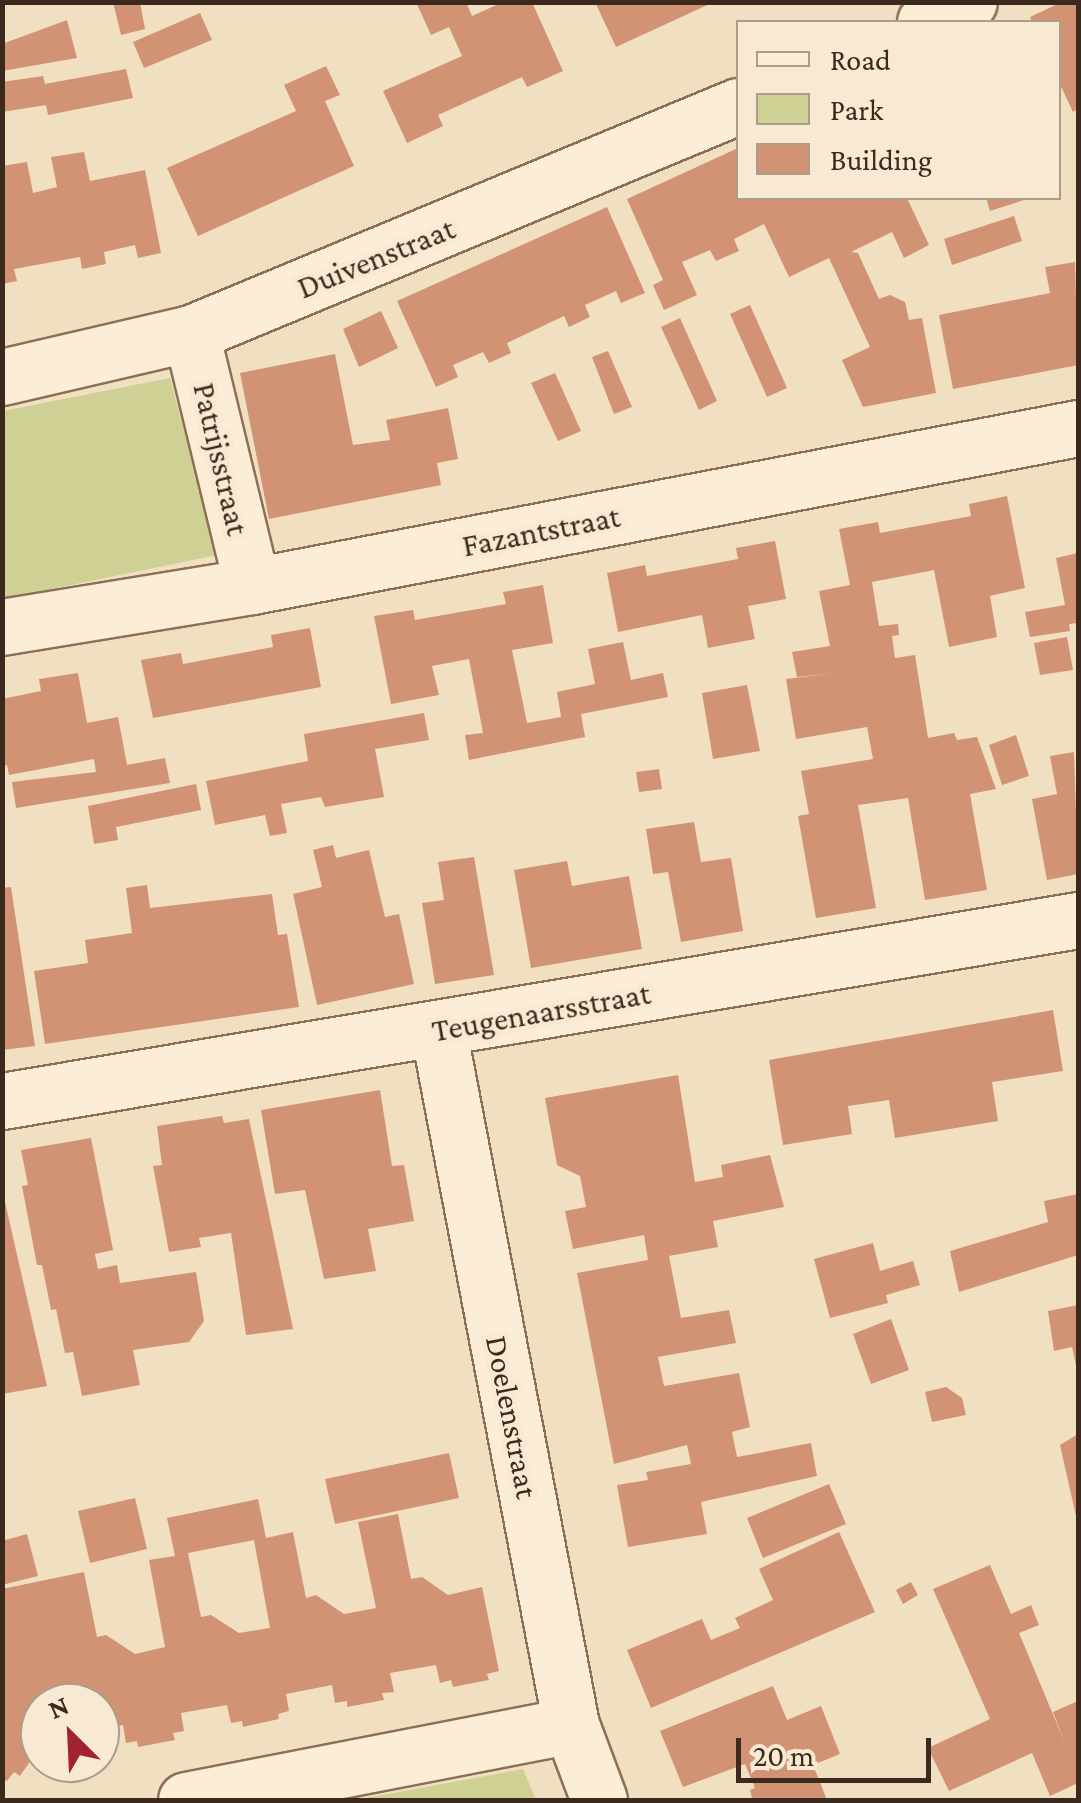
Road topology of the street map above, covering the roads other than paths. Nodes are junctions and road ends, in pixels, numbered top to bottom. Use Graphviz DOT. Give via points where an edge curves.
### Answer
graph roads {
  1 [pos="969,2"];
  2 [pos="928,20"];
  3 [pos="736,107"];
  4 [pos="191,333"];
  5 [pos="2,377"];
  6 [pos="1078,428"];
  7 [pos="252,586"];
  8 [pos="2,627"];
  9 [pos="1078,920"];
  10 [pos="438,1029"];
  11 [pos="2,1102"];
  12 [pos="571,1725"];
  13 [pos="186,1800"];
  14 [pos="599,1800"];
  1 -- 2 [label="street"];
  3 -- 4 [label="street, Duivenstraat"];
  4 -- 5 [label="street, Duivenstraat"];
  4 -- 7 [label="street, Patrijsstraat"];
  6 -- 7 [label="street, Fazantstraat"];
  7 -- 8 [label="street, Fazantstraat"];
  9 -- 10 [label="street, Teugenaarsstraat"];
  10 -- 11 [label="street, Teugenaarsstraat"];
  10 -- 12 [label="street, Doelenstraat"];
  12 -- 13 [label="street"];
  12 -- 14 [label="street, Doelenstraat"];
}
